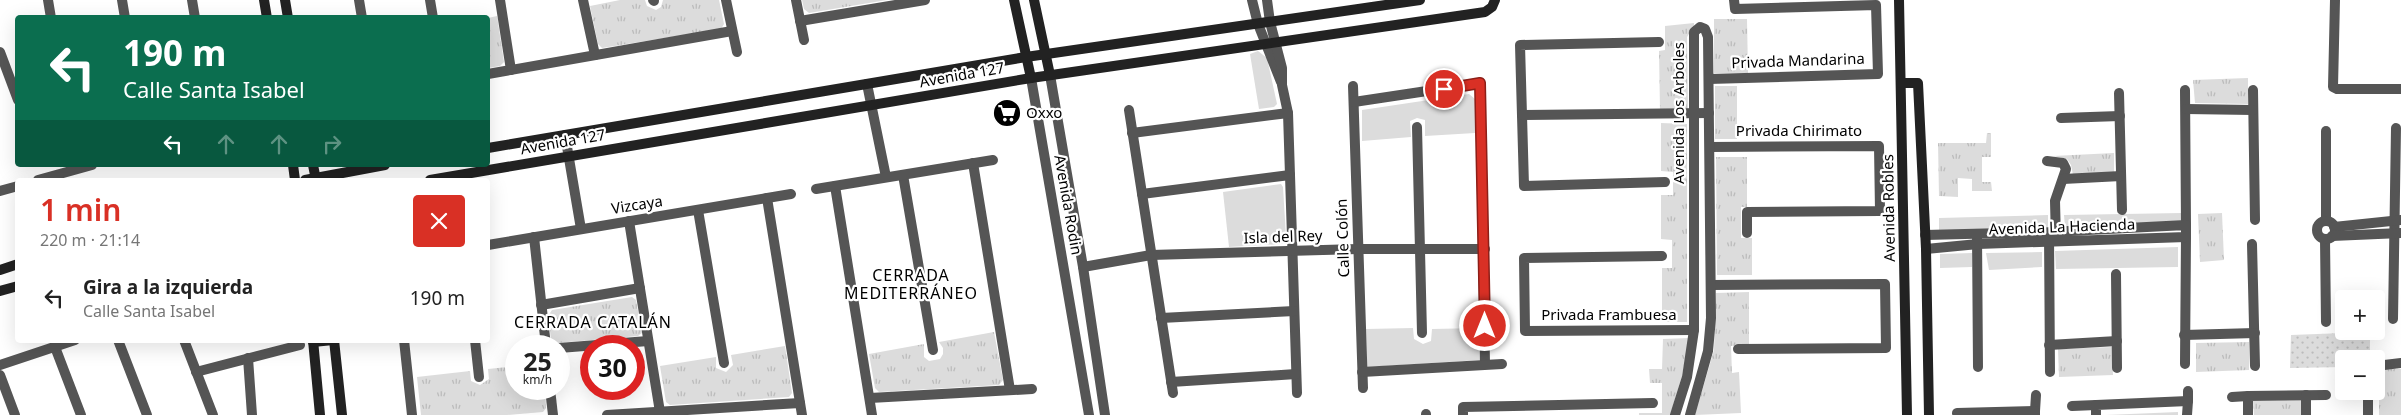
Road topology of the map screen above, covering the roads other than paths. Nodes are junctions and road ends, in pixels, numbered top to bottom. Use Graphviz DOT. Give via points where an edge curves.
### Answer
graph roads {
  1 [pos="48,0"];
  2 [pos="122,0"];
  3 [pos="192,0"];
  4 [pos="264,0"];
  5 [pos="284,0"];
  6 [pos="359,0"];
  7 [pos="430,0"];
  8 [pos="502,0"];
  9 [pos="583,0"];
  10 [pos="726,0"];
  11 [pos="796,0"];
  12 [pos="925,0"];
  13 [pos="1014,0"];
  14 [pos="1034,0"];
  15 [pos="1252,0"];
  16 [pos="1267,0"];
  17 [pos="1420,0"];
  18 [pos="1495,0"];
  19 [pos="1734,0"];
  20 [pos="1899,0"];
  21 [pos="2335,0"];
  22 [pos="50,15"];
  23 [pos="124,15"];
  24 [pos="194,15"];
  25 [pos="266,15"];
  26 [pos="287,15"];
  27 [pos="362,15"];
  28 [pos="432,15"];
  29 [pos="800,21"];
  30 [pos="1270,22"];
  31 [pos="1258,24"];
  32 [pos="732,31"];
  33 [pos="804,40"];
  34 [pos="1270,42"];
  35 [pos="1658,42"];
  36 [pos="0,52"];
  37 [pos="737,52"];
  38 [pos="1046,54"];
  39 [pos="595,55"];
  40 [pos="1026,57"];
  41 [pos="511,70"];
  42 [pos="490,74"];
  43 [pos="1050,75"];
  44 [pos="1031,78"];
  45 [pos="1709,79"];
  46 [pos="1901,83"];
  47 [pos="867,84"];
  48 [pos="1354,86"];
  49 [pos="2401,89"];
  50 [pos="2185,90"];
  51 [pos="2254,90"];
  52 [pos="15,92"];
  53 [pos="2119,93"];
  54 [pos="1354,102"];
  55 [pos="872,105"];
  56 [pos="2186,109"];
  57 [pos="1129,110"];
  58 [pos="2253,110"];
  59 [pos="1288,113"];
  60 [pos="1694,113"];
  61 [pos="1709,113"];
  62 [pos="1522,115"];
  63 [pos="2120,116"];
  64 [pos="2061,118"];
  65 [pos="1417,128"];
  66 [pos="2396,128"];
  67 [pos="2326,131"];
  68 [pos="1132,133"];
  69 [pos="565,135"];
  70 [pos="1710,147"];
  71 [pos="490,148"];
  72 [pos="568,157"];
  73 [pos="993,160"];
  74 [pos="2048,161"];
  75 [pos="973,163"];
  76 [pos="74,167"];
  77 [pos="374,167"];
  78 [pos="903,175"];
  79 [pos="1290,175"];
  80 [pos="2121,176"];
  81 [pos="886,177"];
  82 [pos="44,178"];
  83 [pos="315,178"];
  84 [pos="454,178"];
  85 [pos="2063,179"];
  86 [pos="1665,182"];
  87 [pos="835,186"];
  88 [pos="15,187"];
  89 [pos="816,189"];
  90 [pos="0,191"];
  91 [pos="791,194"];
  92 [pos="1142,194"];
  93 [pos="767,198"];
  94 [pos="698,210"];
  95 [pos="2122,210"];
  96 [pos="2255,220"];
  97 [pos="629,221"];
  98 [pos="2398,221"];
  99 [pos="2186,225"];
  100 [pos="581,229"];
  101 [pos="2329,231"];
  102 [pos="2053,232"];
  103 [pos="1747,233"];
  104 [pos="1977,233"];
  105 [pos="2398,233"];
  106 [pos="1925,235"];
  107 [pos="534,237"];
  108 [pos="2186,238"];
  109 [pos="2053,243"];
  110 [pos="1694,244"];
  111 [pos="1978,244"];
  112 [pos="2252,244"];
  113 [pos="490,245"];
  114 [pos="1709,245"];
  115 [pos="1358,249"];
  116 [pos="1422,249"];
  117 [pos="1484,249"];
  118 [pos="1926,249"];
  119 [pos="1292,252"];
  120 [pos="1152,255"];
  121 [pos="1662,256"];
  122 [pos="15,265"];
  123 [pos="1083,267"];
  124 [pos="0,270"];
  125 [pos="2116,274"];
  126 [pos="1711,285"];
  127 [pos="15,287"];
  128 [pos="640,288"];
  129 [pos="0,291"];
  130 [pos="541,305"];
  131 [pos="1294,311"];
  132 [pos="1161,318"];
  133 [pos="2393,319"];
  134 [pos="2326,322"];
  135 [pos="1694,330"];
  136 [pos="1422,333"];
  137 [pos="2255,333"];
  138 [pos="545,335"];
  139 [pos="2184,335"];
  140 [pos="2117,341"];
  141 [pos="648,342"];
  142 [pos="67,343"];
  143 [pos="119,343"];
  144 [pos="185,343"];
  145 [pos="313,343"];
  146 [pos="334,343"];
  147 [pos="404,343"];
  148 [pos="475,343"];
  149 [pos="300,345"];
  150 [pos="2049,345"];
  151 [pos="55,347"];
  152 [pos="570,347"];
  153 [pos="1738,349"];
  154 [pos="933,350"];
  155 [pos="248,358"];
  156 [pos="724,363"];
  157 [pos="1486,364"];
  158 [pos="1502,364"];
  159 [pos="2185,364"];
  160 [pos="2401,364"];
  161 [pos="0,365"];
  162 [pos="2385,365"];
  163 [pos="1098,366"];
  164 [pos="2255,366"];
  165 [pos="1978,367"];
  166 [pos="2117,368"];
  167 [pos="1081,369"];
  168 [pos="196,372"];
  169 [pos="1362,372"];
  170 [pos="2050,372"];
  171 [pos="1296,374"];
  172 [pos="0,375"];
  173 [pos="479,377"];
  174 [pos="1687,377"];
  175 [pos="1171,382"];
  176 [pos="1701,382"];
  177 [pos="1362,388"];
  178 [pos="1032,389"];
  179 [pos="1010,390"];
  180 [pos="1173,393"];
  181 [pos="1297,394"];
  182 [pos="2036,395"];
  183 [pos="2306,395"];
  184 [pos="2326,395"];
  185 [pos="2248,396"];
  186 [pos="2232,397"];
  187 [pos="870,398"];
  188 [pos="551,400"];
  189 [pos="2368,400"];
  190 [pos="800,403"];
  191 [pos="1653,403"];
  192 [pos="2072,406"];
  193 [pos="2096,410"];
  194 [pos="660,412"];
  195 [pos="1957,412"];
  196 [pos="2035,413"];
  197 [pos="1976,414"];
  198 [pos="15,415"];
  199 [pos="80,415"];
  200 [pos="147,415"];
  201 [pos="213,415"];
  202 [pos="252,415"];
  203 [pos="320,415"];
  204 [pos="342,415"];
  205 [pos="412,415"];
  206 [pos="553,415"];
  207 [pos="607,415"];
  208 [pos="802,415"];
  209 [pos="872,415"];
  210 [pos="1088,415"];
  211 [pos="1105,415"];
  212 [pos="1463,415"];
  213 [pos="1675,415"];
  214 [pos="1690,415"];
  215 [pos="1907,415"];
  216 [pos="1929,415"];
  217 [pos="2187,415"];
  218 [pos="2248,415"];
  219 [pos="2306,415"];
  220 [pos="2368,415"];
  1 -- 22 [label="street"];
  2 -- 23 [label="street"];
  3 -- 24 [label="street"];
  4 -- 25 [label="main road"];
  5 -- 26 [label="main road"];
  6 -- 27 [label="street"];
  7 -- 28 [label="street"];
  8 -- 41 [label="street"];
  9 -- 39 [label="street"];
  10 -- 32 [label="street"];
  11 -- 29 [label="street"];
  12 -- 29 [label="street"];
  13 -- 40 [label="main road, Avenida Rodin"];
  14 -- 38 [label="main road, Avenida Rodin"];
  15 -- 31 [label="street"];
  16 -- 30 [label="street"];
  17 -- 30 [label="main road, Avenida 127"];
  18 -- 34 [label="main road, Avenida 127" via="1485,12"];
  19 -- 45 [label="street, Privada Mandarina" via="1735,9 1876,5 1878,74"];
  20 -- 46 [label="main road, Avenida Robles"];
  21 -- 49 [label="street" via="2333,87"];
  29 -- 33 [label="street"];
  30 -- 31 [label="main road, Avenida 127"];
  30 -- 34 [label="street"];
  31 -- 34 [label="street"];
  31 -- 38 [label="main road, Avenida 127"];
  32 -- 37 [label="street"];
  32 -- 39 [label="street"];
  34 -- 43 [label="main road, Avenida 127"];
  34 -- 59 [label="street"];
  35 -- 62 [label="street" via="1520,45"];
  36 -- 52 [label="street"];
  38 -- 40 [label="main road, Avenida 127"];
  38 -- 43 [label="main road, Avenida Rodin"];
  39 -- 41 [label="street"];
  40 -- 44 [label="main road, Avenida Rodin"];
  40 -- 47 [label="main road, Avenida 127"];
  41 -- 42 [label="street"];
  43 -- 44 [label="main road, Avenida 127"];
  43 -- 123 [label="street, Avenida Rodin"];
  44 -- 55 [label="main road, Avenida 127"];
  44 -- 167 [label="street, Avenida Rodin"];
  45 -- 60 [label="street, Avenida Los Arboles" via="1708,36 1700,27 1694,32"];
  45 -- 61 [label="street, Avenida Los Arboles"];
  46 -- 106 [label="main road" via="1918,83"];
  46 -- 215 [label="main road, Avenida Robles"];
  47 -- 55 [label="street"];
  47 -- 69 [label="main road, Avenida 127"];
  48 -- 54 [label="street, Calle Colón"];
  50 -- 56 [label="street"];
  51 -- 58 [label="street"];
  53 -- 63 [label="street"];
  54 -- 115 [label="street, Calle Colón"];
  54 -- 117 [label="street" via="1480,83"];
  55 -- 72 [label="main road, Avenida 127"];
  55 -- 81 [label="street"];
  56 -- 58 [label="street"];
  56 -- 99 [label="street"];
  57 -- 68 [label="street"];
  58 -- 96 [label="street"];
  59 -- 68 [label="street"];
  59 -- 79 [label="street"];
  60 -- 61 [label="street"];
  60 -- 62 [label="street"];
  60 -- 110 [label="street, Avenida Los Arboles"];
  61 -- 70 [label="street, Avenida Los Arboles"];
  62 -- 86 [label="street" via="1524,186"];
  63 -- 64 [label="street"];
  63 -- 80 [label="street"];
  65 -- 116 [label="street"];
  66 -- 98 [label="street"];
  67 -- 101 [label="street"];
  68 -- 92 [label="street"];
  69 -- 71 [label="main road, Avenida 127"];
  69 -- 72 [label="street"];
  70 -- 103 [label="street, Privada Chirimato" via="1879,146 1880,211 1747,212"];
  70 -- 114 [label="street, Avenida Los Arboles"];
  72 -- 84 [label="main road, Avenida 127"];
  72 -- 100 [label="street"];
  73 -- 75 [label="street"];
  74 -- 85 [label="street" via="2063,163 2066,169"];
  75 -- 78 [label="street"];
  75 -- 179 [label="street"];
  76 -- 82 [label="street"];
  77 -- 83 [label="main road"];
  78 -- 81 [label="street"];
  78 -- 154 [label="street"];
  79 -- 92 [label="street"];
  79 -- 119 [label="street"];
  80 -- 85 [label="street"];
  80 -- 95 [label="street"];
  81 -- 87 [label="street"];
  85 -- 102 [label="street" via="2056,201"];
  87 -- 89 [label="street"];
  87 -- 187 [label="street"];
  88 -- 90 [label="street"];
  91 -- 93 [label="street, Vizcaya"];
  92 -- 120 [label="street"];
  93 -- 94 [label="street, Vizcaya"];
  93 -- 190 [label="street"];
  94 -- 97 [label="street, Vizcaya"];
  94 -- 156 [label="street"];
  97 -- 100 [label="street, Vizcaya"];
  97 -- 128 [label="street"];
  98 -- 101 [label="street"];
  98 -- 105 [label="street"];
  99 -- 102 [label="street"];
  99 -- 108 [label="street"];
  100 -- 107 [label="street, Vizcaya"];
  101 -- 105 [label="street"];
  101 -- 134 [label="street"];
  102 -- 104 [label="street"];
  102 -- 109 [label="street"];
  104 -- 106 [label="street"];
  104 -- 111 [label="street"];
  105 -- 133 [label="street"];
  106 -- 118 [label="main road"];
  107 -- 113 [label="street, Vizcaya"];
  107 -- 130 [label="street"];
  108 -- 109 [label="street, Avenida La Hacienda"];
  108 -- 139 [label="street"];
  109 -- 111 [label="street, Avenida La Hacienda"];
  109 -- 150 [label="street"];
  110 -- 114 [label="street"];
  110 -- 135 [label="street, Avenida Los Arboles"];
  111 -- 118 [label="street, Avenida La Hacienda"];
  111 -- 165 [label="street"];
  112 -- 137 [label="street"];
  114 -- 126 [label="street, Avenida Los Arboles"];
  115 -- 116 [label="street, Isla del Rey"];
  115 -- 119 [label="street, Isla del Rey"];
  115 -- 169 [label="street, Calle Colón"];
  116 -- 117 [label="street, Isla del Rey"];
  116 -- 136 [label="street"];
  117 -- 157 [label="street"];
  118 -- 216 [label="main road"];
  119 -- 120 [label="street, Isla del Rey"];
  119 -- 131 [label="street"];
  120 -- 123 [label="street, Isla del Rey"];
  120 -- 132 [label="street"];
  121 -- 135 [label="street, Privada Frambuesa" via="1524,258 1525,331"];
  122 -- 124 [label="main road"];
  123 -- 163 [label="street, Avenida Rodin"];
  125 -- 140 [label="street"];
  126 -- 153 [label="street" via="1885,284 1886,348"];
  126 -- 176 [label="street, Avenida Los Arboles" via="1708,351"];
  127 -- 129 [label="main road"];
  128 -- 130 [label="street"];
  128 -- 141 [label="street"];
  130 -- 138 [label="street"];
  131 -- 132 [label="street"];
  131 -- 171 [label="street"];
  132 -- 175 [label="street"];
  135 -- 174 [label="street, Avenida Los Arboles"];
  137 -- 139 [label="street"];
  137 -- 164 [label="street"];
  139 -- 159 [label="street"];
  140 -- 150 [label="street"];
  140 -- 166 [label="street"];
  141 -- 152 [label="street"];
  141 -- 194 [label="street"];
  142 -- 151 [label="street"];
  143 -- 200 [label="street"];
  144 -- 168 [label="street"];
  145 -- 203 [label="main road"];
  146 -- 204 [label="main road"];
  147 -- 205 [label="street"];
  148 -- 173 [label="street"];
  149 -- 155 [label="street"];
  150 -- 170 [label="street"];
  151 -- 161 [label="street"];
  151 -- 199 [label="street"];
  155 -- 168 [label="street"];
  155 -- 202 [label="street"];
  157 -- 158 [label="street"];
  157 -- 169 [label="street"];
  160 -- 162 [label="street"];
  163 -- 167 [label="street"];
  163 -- 211 [label="street, Avenida Rodin"];
  167 -- 210 [label="street, Avenida Rodin"];
  168 -- 201 [label="street"];
  169 -- 177 [label="street, Calle Colón"];
  171 -- 175 [label="street"];
  171 -- 181 [label="street"];
  172 -- 198 [label="street"];
  174 -- 176 [label="street"];
  174 -- 213 [label="street, Avenida Los Arboles"];
  175 -- 180 [label="street"];
  176 -- 214 [label="street, Avenida Los Arboles"];
  178 -- 179 [label="street"];
  179 -- 187 [label="street"];
  182 -- 196 [label="street"];
  183 -- 184 [label="street"];
  183 -- 185 [label="street"];
  183 -- 219 [label="street"];
  185 -- 186 [label="street"];
  185 -- 218 [label="street"];
  187 -- 209 [label="street"];
  188 -- 206 [label="street"];
  189 -- 220 [label="street"];
  190 -- 194 [label="street"];
  190 -- 208 [label="street"];
  191 -- 212 [label="street" via="1463,407"];
  192 -- 193 [label="street"];
  193 -- 217 [label="street" via="2188,396"];
  194 -- 207 [label="street"];
  195 -- 197 [label="street"];
  196 -- 197 [label="street"];
}
